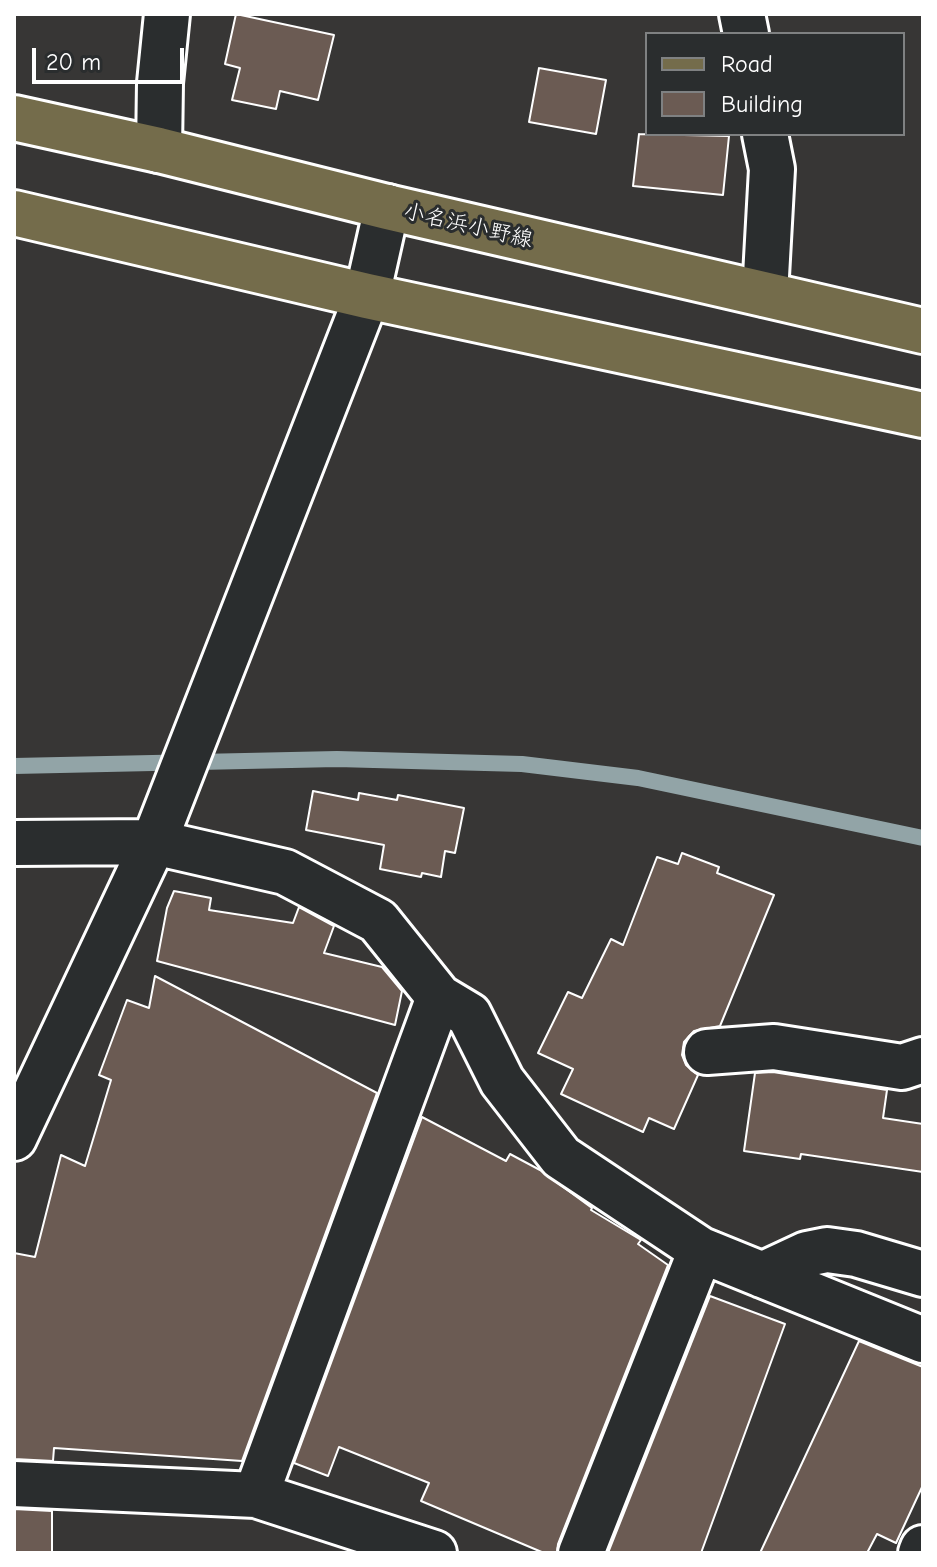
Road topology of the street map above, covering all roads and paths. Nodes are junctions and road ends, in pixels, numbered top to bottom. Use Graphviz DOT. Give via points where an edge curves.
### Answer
graph roads {
  1 [pos="167,14"];
  2 [pos="14,118"];
  3 [pos="765,136"];
  4 [pos="159,150"];
  5 [pos="387,207"];
  6 [pos="14,213"];
  7 [pos="765,294"];
  8 [pos="367,296"];
  9 [pos="923,331"];
  10 [pos="923,415"];
  11 [pos="154,842"];
  12 [pos="14,843"];
  13 [pos="439,997"];
  14 [pos="707,1052"];
  15 [pos="923,1060"];
  16 [pos="14,1138"];
  17 [pos="701,1250"];
  18 [pos="923,1274"];
  19 [pos="762,1275"];
  20 [pos="923,1340"];
  21 [pos="14,1484"];
  22 [pos="256,1495"];
  23 [pos="434,1553"];
  24 [pos="581,1553"];
  1 -- 4 [label="street"];
  2 -- 4 [label="main road, 小名浜小野線"];
  3 -- 7 [label="street" via="772,169"];
  4 -- 5 [label="main road, 小名浜小野線"];
  5 -- 7 [label="main road, 小名浜小野線"];
  5 -- 8 [label="street"];
  6 -- 8 [label="main road"];
  7 -- 9 [label="main road, 小名浜小野線"];
  8 -- 10 [label="main road"];
  8 -- 11 [label="street"];
  11 -- 12 [label="street"];
  11 -- 13 [label="street" via="285,872 378,921"];
  11 -- 16 [label="street"];
  13 -- 17 [label="street" via="469,1015 502,1081 561,1157"];
  13 -- 22 [label="street"];
  14 -- 15 [label="street" via="774,1047 902,1067"];
  17 -- 19 [label="street"];
  17 -- 24 [label="street"];
  18 -- 19 [label="street" via="827,1250"];
  19 -- 20 [label="street"];
  21 -- 22 [label="street"];
  22 -- 23 [label="street"];
}
